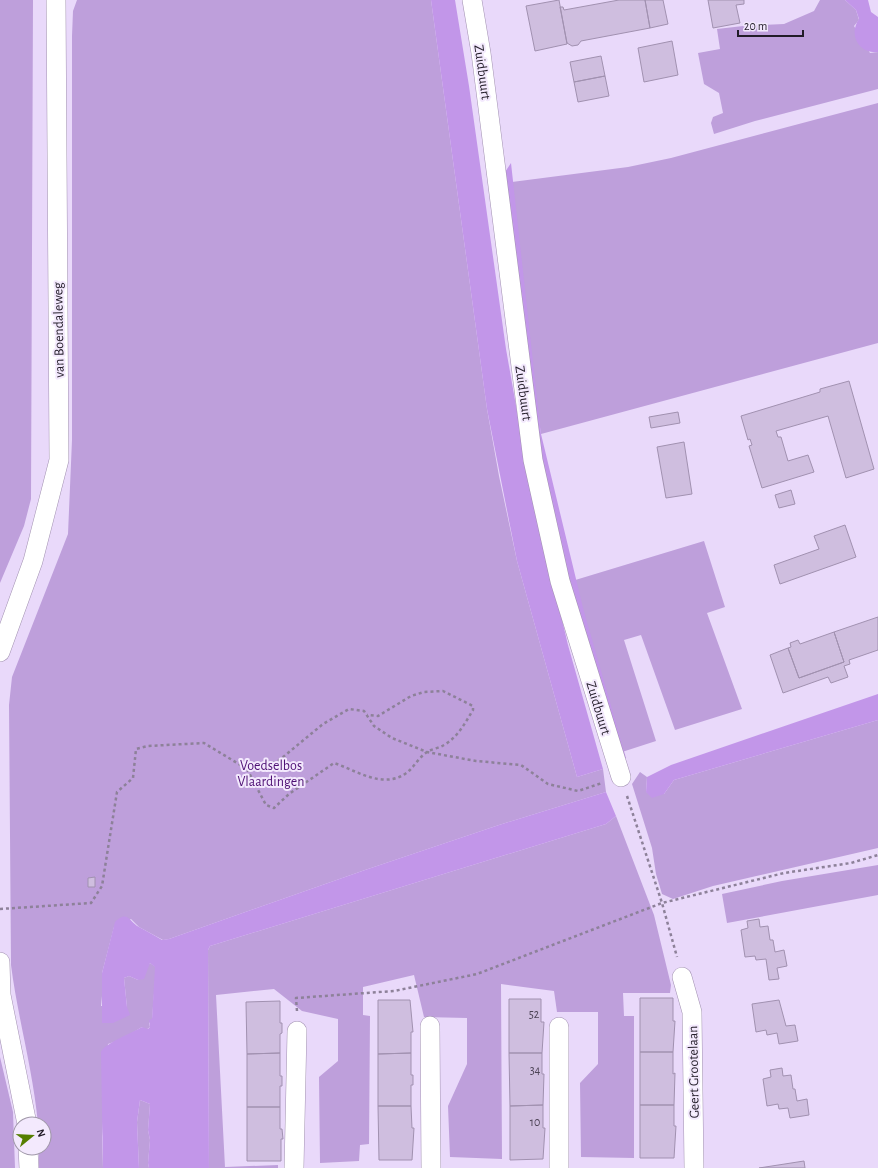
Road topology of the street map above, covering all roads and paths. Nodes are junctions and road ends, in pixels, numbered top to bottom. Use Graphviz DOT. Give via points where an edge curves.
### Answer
graph roads {
  1 [pos="56,0"];
  2 [pos="472,0"];
  3 [pos="0,652"];
  4 [pos="367,715"];
  5 [pos="427,752"];
  6 [pos="247,769"];
  7 [pos="621,777"];
  8 [pos="878,855"];
  9 [pos="662,903"];
  10 [pos="0,909"];
  11 [pos="0,962"];
  12 [pos="682,977"];
  13 [pos="430,1026"];
  14 [pos="559,1027"];
  15 [pos="297,1031"];
  16 [pos="25,1116"];
  17 [pos="28,1156"];
  18 [pos="29,1168"];
  19 [pos="294,1168"];
  20 [pos="430,1168"];
  21 [pos="559,1168"];
  22 [pos="694,1168"];
  1 -- 3 [label="street, van Boendaleweg" via="59,460 33,561"];
  2 -- 7 [label="street, Zuidbuurt" via="533,460 560,581"];
  4 -- 5 [label="path" via="374,726 392,738"];
  4 -- 5 [label="path" via="378,716 411,696 424,692 443,691 474,706 460,731 443,746"];
  4 -- 6 [label="path" via="364,711 349,709 323,724 277,762"];
  5 -- 6 [label="path" via="405,774 391,779 358,774 334,763 289,794 274,808 266,805"];
  5 -- 7 [label="path" via="476,761 521,765 548,784 578,791"];
  6 -- 10 [label="path" via="204,743 136,749 132,778 117,792 102,886 91,903"];
  7 -- 9 [label="path"];
  8 -- 9 [label="path"];
  9 -- 12 [label="path"];
  9 -- 15 [label="path" via="477,974 394,991 296,998"];
  11 -- 16 [label="street" via="1,995"];
  12 -- 22 [label="street, Geert Grootelaan" via="692,1012"];
  13 -- 20 [label="street"];
  14 -- 21 [label="street"];
  15 -- 19 [label="street"];
  17 -- 18 [label="street"];
}
